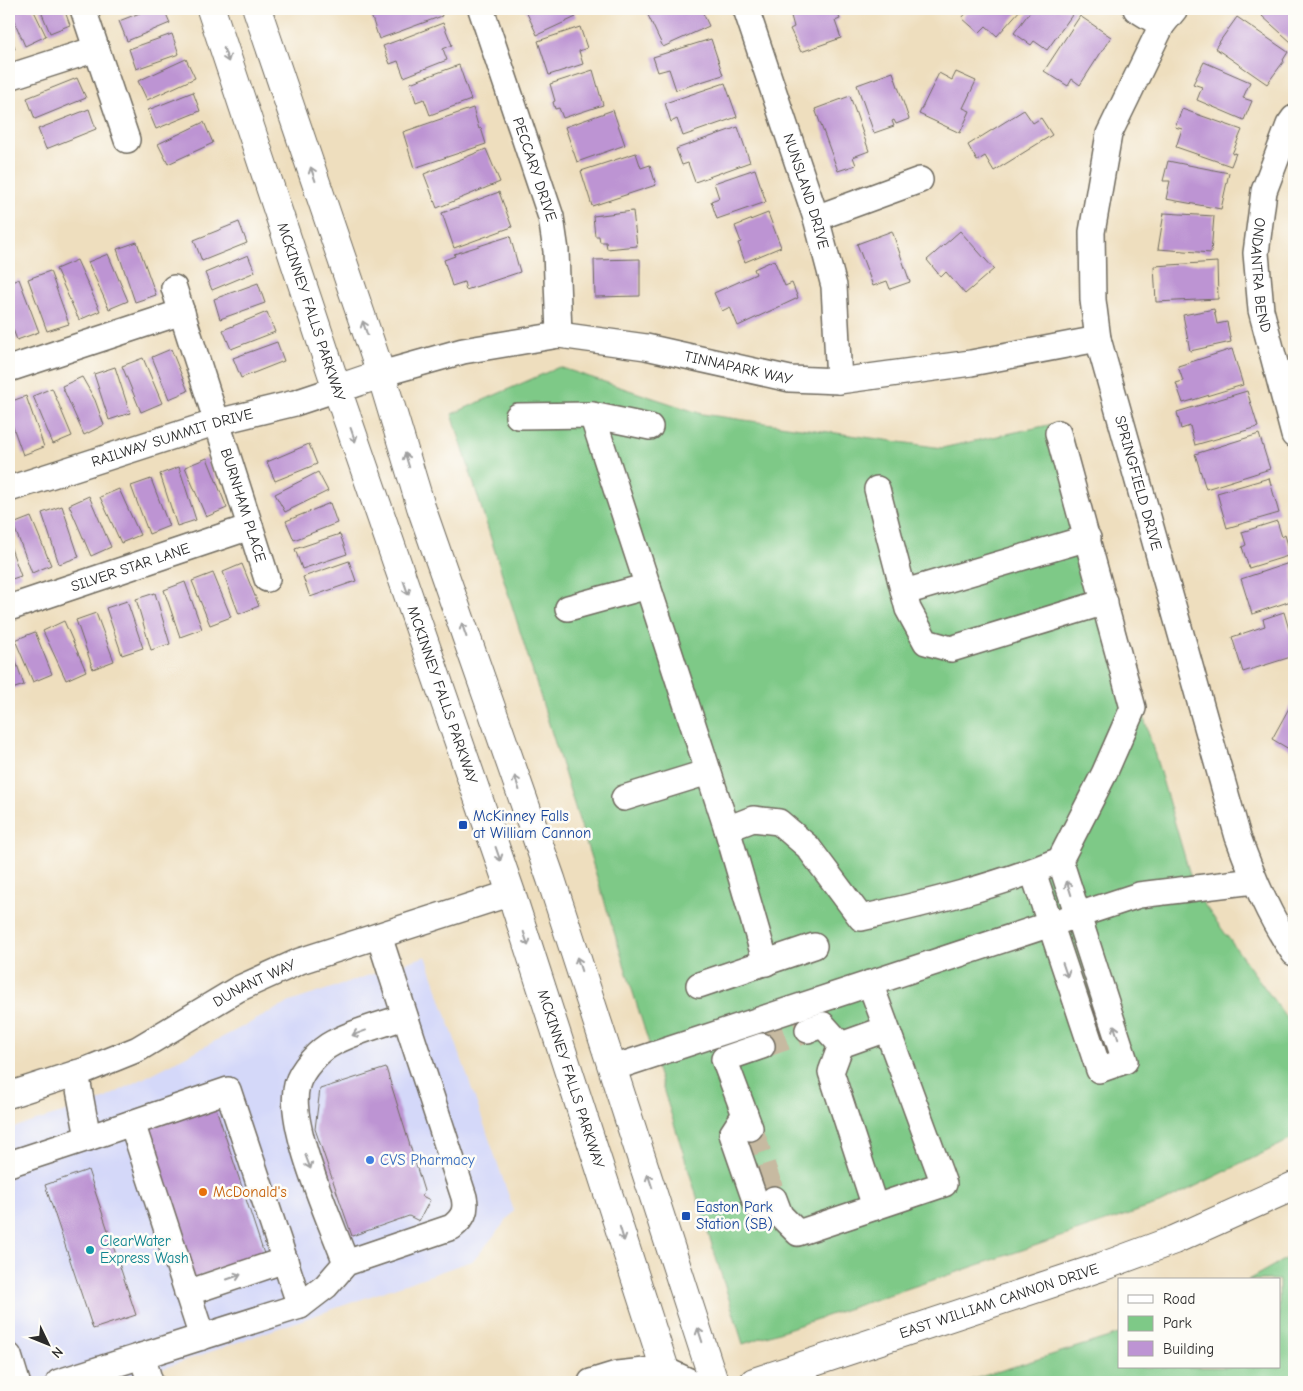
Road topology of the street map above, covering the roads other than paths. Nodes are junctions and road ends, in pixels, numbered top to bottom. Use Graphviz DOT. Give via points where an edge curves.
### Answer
graph roads {
  1 [pos="83,9"];
  2 [pos="211,9"];
  3 [pos="257,9"];
  4 [pos="481,9"];
  5 [pos="746,9"];
  6 [pos="1136,9"];
  7 [pos="1168,17"];
  8 [pos="96,49"];
  9 [pos="9,77"];
  10 [pos="1294,118"];
  11 [pos="127,140"];
  12 [pos="920,180"];
  13 [pos="816,218"];
  14 [pos="174,288"];
  15 [pos="182,312"];
  16 [pos="559,335"];
  17 [pos="1098,340"];
  18 [pos="9,370"];
  19 [pos="381,374"];
  20 [pos="840,381"];
  21 [pos="337,389"];
  22 [pos="592,415"];
  23 [pos="518,416"];
  24 [pos="217,422"];
  25 [pos="650,427"];
  26 [pos="1058,433"];
  27 [pos="1294,435"];
  28 [pos="9,489"];
  29 [pos="877,489"];
  30 [pos="250,527"];
  31 [pos="1088,538"];
  32 [pos="267,579"];
  33 [pos="648,586"];
  34 [pos="905,592"];
  35 [pos="1105,602"];
  36 [pos="9,608"];
  37 [pos="568,608"];
  38 [pos="708,772"];
  39 [pos="624,798"];
  40 [pos="727,829"];
  41 [pos="1060,860"];
  42 [pos="1033,872"];
  43 [pos="1254,881"];
  44 [pos="511,892"];
  45 [pos="1078,915"];
  46 [pos="1050,924"];
  47 [pos="379,936"];
  48 [pos="814,946"];
  49 [pos="1294,953"];
  50 [pos="766,963"];
  51 [pos="870,983"];
  52 [pos="699,985"];
  53 [pos="404,1017"];
  54 [pos="886,1028"];
  55 [pos="808,1030"];
  56 [pos="841,1045"];
  57 [pos="762,1046"];
  58 [pos="613,1068"];
  59 [pos="76,1073"];
  60 [pos="9,1095"];
  61 [pos="132,1123"];
  62 [pos="88,1138"];
  63 [pos="9,1164"];
  64 [pos="1294,1186"];
  65 [pos="875,1207"];
  66 [pos="285,1260"];
  67 [pos="346,1263"];
  68 [pos="188,1293"];
  69 [pos="300,1306"];
  70 [pos="202,1337"];
  71 [pos="9,1356"];
  72 [pos="142,1356"];
  73 [pos="666,1376"];
  74 [pos="18,1382"];
  75 [pos="59,1382"];
  76 [pos="150,1382"];
  77 [pos="591,1382"];
  78 [pos="691,1382"];
  79 [pos="714,1382"];
  80 [pos="754,1382"];
  1 -- 8 [label="street"];
  2 -- 21 [label="main road, MCKINNEY FALLS PARKWAY, one-way"];
  19 -- 3 [label="main road, one-way"];
  4 -- 16 [label="street, PECCARY DRIVE" via="551,217 556,250"];
  5 -- 13 [label="street, NUNSLAND DRIVE"];
  6 -- 7 [label="street"];
  7 -- 17 [label="street, SPRINGFIELD DRIVE" via="1109,134 1092,232 1093,300"];
  8 -- 9 [label="street"];
  8 -- 11 [label="street"];
  10 -- 27 [label="street, ONDANTRA BEND" via="1264,191 1256,253 1261,310"];
  12 -- 13 [label="street"];
  13 -- 20 [label="street, NUNSLAND DRIVE" via="834,286"];
  14 -- 15 [label="street, BURNHAM PLACE"];
  15 -- 18 [label="street"];
  15 -- 24 [label="street, BURNHAM PLACE"];
  16 -- 19 [label="street, TINNAPARK WAY" via="463,351"];
  16 -- 20 [label="street, TINNAPARK WAY" via="646,347 790,379"];
  17 -- 20 [label="street, TINNAPARK WAY" via="971,363"];
  17 -- 43 [label="street, SPRINGFIELD DRIVE" via="1238,837"];
  19 -- 21 [label="main road"];
  58 -- 19 [label="main road, one-way" via="551,879 421,507"];
  21 -- 24 [label="street, RAILWAY SUMMIT DRIVE"];
  21 -- 44 [label="main road, MCKINNEY FALLS PARKWAY, one-way"];
  22 -- 23 [label="street"];
  22 -- 25 [label="street"];
  22 -- 33 [label="street"];
  24 -- 28 [label="street, RAILWAY SUMMIT DRIVE"];
  24 -- 30 [label="street, BURNHAM PLACE"];
  26 -- 31 [label="street"];
  29 -- 34 [label="street"];
  30 -- 32 [label="street, BURNHAM PLACE"];
  30 -- 36 [label="street, SILVER STAR LANE"];
  31 -- 34 [label="street"];
  31 -- 35 [label="street"];
  33 -- 37 [label="street"];
  33 -- 38 [label="street"];
  34 -- 35 [label="street" via="908,609 926,642 951,649"];
  35 -- 41 [label="street" via="1133,708"];
  38 -- 39 [label="street"];
  38 -- 40 [label="street"];
  40 -- 42 [label="street" via="753,819 779,822 808,847 861,918"];
  40 -- 50 [label="street"];
  41 -- 42 [label="street"];
  45 -- 41 [label="street, one-way"];
  42 -- 46 [label="street"];
  43 -- 45 [label="street" via="1139,895"];
  43 -- 49 [label="street, SPRINGFIELD DRIVE"];
  44 -- 47 [label="street, DUNANT WAY"];
  44 -- 73 [label="main road, MCKINNEY FALLS PARKWAY, one-way"];
  45 -- 46 [label="street"];
  46 -- 45 [label="street, one-way" via="1099,1070 1124,1061"];
  46 -- 51 [label="street"];
  47 -- 53 [label="street"];
  47 -- 59 [label="street, DUNANT WAY" via="268,974 138,1049"];
  48 -- 50 [label="street"];
  50 -- 52 [label="street"];
  51 -- 54 [label="street"];
  51 -- 58 [label="street"];
  53 -- 67 [label="street, one-way" via="332,1043 318,1054 297,1084 296,1117 302,1144"];
  53 -- 67 [label="street" via="466,1206 464,1215 452,1227"];
  54 -- 56 [label="street"];
  54 -- 65 [label="street" via="944,1184"];
  55 -- 56 [label="street" via="823,1025"];
  56 -- 65 [label="street" via="831,1072"];
  57 -- 65 [label="street" via="724,1059 748,1122 732,1134 757,1206 777,1207 798,1233"];
  79 -- 58 [label="main road, one-way"];
  59 -- 60 [label="street, DUNANT WAY"];
  59 -- 62 [label="street"];
  61 -- 62 [label="street"];
  61 -- 66 [label="street" via="228,1090"];
  61 -- 68 [label="street"];
  62 -- 63 [label="street"];
  64 -- 80 [label="main road, EAST WILLIAM CANNON DRIVE" via="1183,1236 1119,1260"];
  68 -- 66 [label="street, one-way"];
  66 -- 69 [label="street"];
  67 -- 69 [label="street" via="326,1286"];
  68 -- 70 [label="street"];
  69 -- 70 [label="street"];
  70 -- 72 [label="street"];
  71 -- 74 [label="street"];
  72 -- 75 [label="street"];
  72 -- 76 [label="street"];
  73 -- 77 [label="street" via="617,1374"];
  73 -- 78 [label="street"];
}
